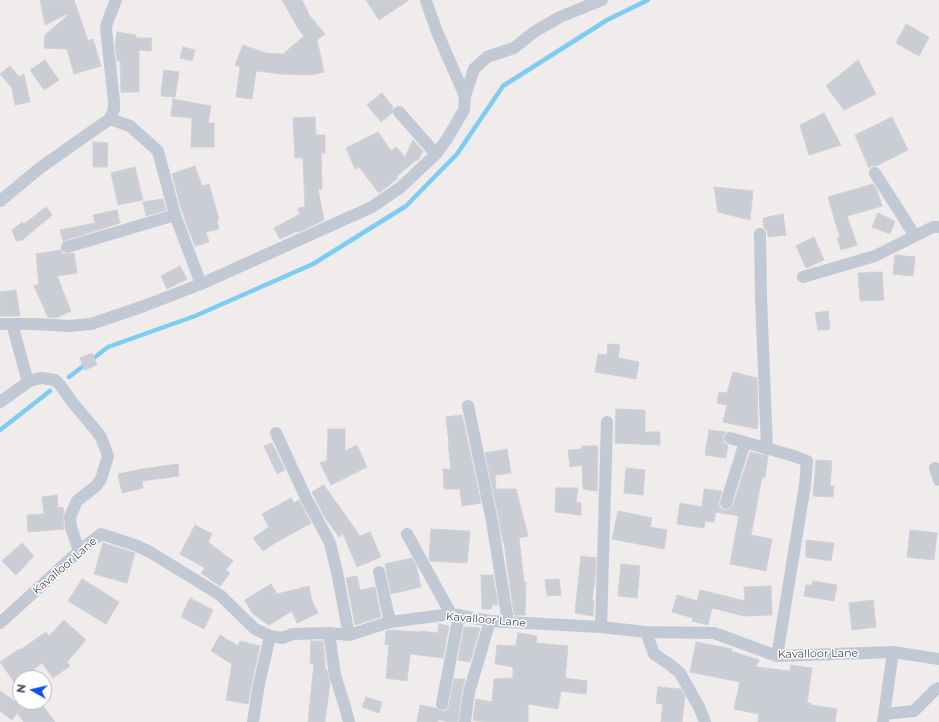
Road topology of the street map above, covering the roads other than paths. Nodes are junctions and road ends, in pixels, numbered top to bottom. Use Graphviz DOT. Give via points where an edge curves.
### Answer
graph roads {
  1 [pos="116,0"];
  2 [pos="602,0"];
  3 [pos="426,1"];
  4 [pos="464,96"];
  5 [pos="398,112"];
  6 [pos="110,119"];
  7 [pos="436,154"];
  8 [pos="875,173"];
  9 [pos="0,201"];
  10 [pos="175,215"];
  11 [pos="939,227"];
  12 [pos="760,234"];
  13 [pos="915,236"];
  14 [pos="67,247"];
  15 [pos="803,277"];
  16 [pos="201,284"];
  17 [pos="6,324"];
  18 [pos="28,382"];
  19 [pos="0,402"];
  20 [pos="468,406"];
  21 [pos="607,422"];
  22 [pos="276,433"];
  23 [pos="730,438"];
  24 [pos="745,442"];
  25 [pos="768,449"];
  26 [pos="935,468"];
  27 [pos="939,480"];
  28 [pos="726,503"];
  29 [pos="407,534"];
  30 [pos="79,551"];
  31 [pos="379,572"];
  32 [pos="455,615"];
  33 [pos="490,621"];
  34 [pos="0,622"];
  35 [pos="390,622"];
  36 [pos="508,622"];
  37 [pos="601,627"];
  38 [pos="646,632"];
  39 [pos="329,633"];
  40 [pos="349,635"];
  41 [pos="270,636"];
  42 [pos="893,652"];
  43 [pos="777,656"];
  44 [pos="939,659"];
  45 [pos="939,688"];
  46 [pos="442,704"];
  47 [pos="884,718"];
  48 [pos="253,722"];
  49 [pos="349,722"];
  50 [pos="465,722"];
  51 [pos="705,722"];
  1 -- 6 [label="street" via="106,29 114,101"];
  2 -- 4 [label="street" via="560,17 534,32 514,48 487,57 474,69"];
  3 -- 4 [label="street"];
  4 -- 7 [label="street" via="464,110"];
  5 -- 7 [label="street"];
  6 -- 9 [label="street" via="40,168"];
  6 -- 10 [label="street" via="130,126 158,151"];
  7 -- 16 [label="street" via="401,187 372,207"];
  8 -- 13 [label="street"];
  10 -- 14 [label="street"];
  10 -- 16 [label="street"];
  11 -- 13 [label="street"];
  12 -- 25 [label="street"];
  13 -- 15 [label="street" via="875,256"];
  16 -- 17 [label="street" via="92,324"];
  17 -- 18 [label="street"];
  18 -- 19 [label="street"];
  18 -- 30 [label="street" via="36,378 55,380 101,437 108,456 101,479 77,501 70,517"];
  20 -- 36 [label="street" via="492,521"];
  21 -- 37 [label="street"];
  22 -- 40 [label="street" via="330,543"];
  23 -- 24 [label="street"];
  24 -- 25 [label="street"];
  24 -- 28 [label="street"];
  25 -- 43 [label="street" via="807,461"];
  26 -- 27 [label="street"];
  29 -- 32 [label="street"];
  30 -- 34 [label="street, Kavalloor Lane"];
  30 -- 41 [label="street, Kavalloor Lane" via="101,534 136,545 220,595 255,629"];
  31 -- 35 [label="street"];
  32 -- 33 [label="street, Kavalloor Lane"];
  32 -- 35 [label="street, Kavalloor Lane"];
  32 -- 46 [label="street"];
  33 -- 36 [label="street, Kavalloor Lane"];
  33 -- 50 [label="street" via="470,692"];
  35 -- 40 [label="street, Kavalloor Lane"];
  36 -- 37 [label="street, Kavalloor Lane"];
  37 -- 38 [label="street, Kavalloor Lane"];
  38 -- 43 [label="street, Kavalloor Lane" via="714,633"];
  38 -- 51 [label="street" via="654,654 680,673"];
  39 -- 40 [label="street, Kavalloor Lane"];
  39 -- 41 [label="street, Kavalloor Lane" via="293,634 282,638"];
  39 -- 49 [label="street" via="335,675"];
  41 -- 48 [label="street"];
  42 -- 43 [label="street, Kavalloor Lane"];
  42 -- 44 [label="street, Kavalloor Lane"];
  42 -- 47 [label="street"];
  45 -- 47 [label="street" via="914,711"];
}
